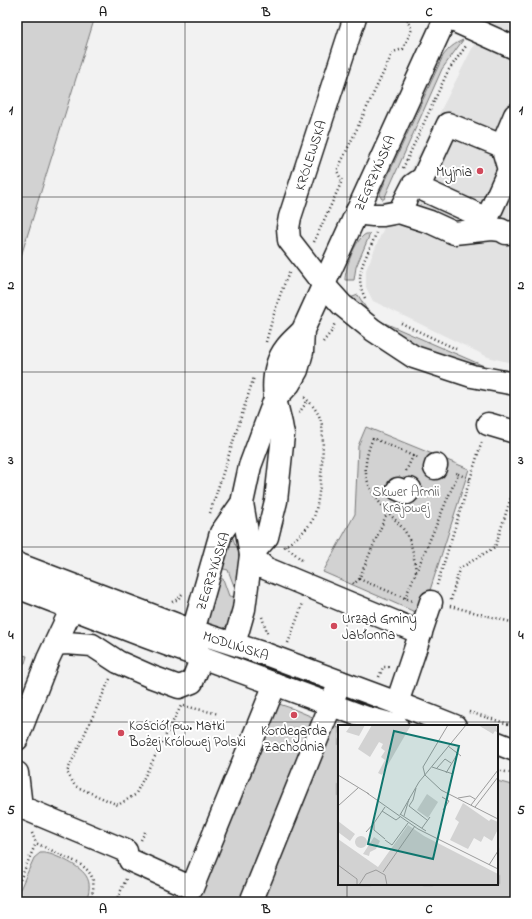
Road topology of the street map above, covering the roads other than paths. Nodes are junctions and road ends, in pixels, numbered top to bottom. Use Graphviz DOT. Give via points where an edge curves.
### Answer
graph roads {
  1 [pos="355,17"];
  2 [pos="446,17"];
  3 [pos="515,48"];
  4 [pos="515,115"];
  5 [pos="502,146"];
  6 [pos="413,185"];
  7 [pos="441,198"];
  8 [pos="464,208"];
  9 [pos="357,211"];
  10 [pos="399,212"];
  11 [pos="430,222"];
  12 [pos="485,224"];
  13 [pos="454,232"];
  14 [pos="512,238"];
  15 [pos="324,285"];
  16 [pos="515,384"];
  17 [pos="275,399"];
  18 [pos="488,424"];
  19 [pos="515,432"];
  20 [pos="242,503"];
  21 [pos="258,562"];
  22 [pos="17,564"];
  23 [pos="17,587"];
  24 [pos="440,604"];
  25 [pos="72,608"];
  26 [pos="193,631"];
  27 [pos="421,634"];
  28 [pos="56,644"];
  29 [pos="234,644"];
  30 [pos="202,657"];
  31 [pos="340,682"];
  32 [pos="275,684"];
  33 [pos="397,703"];
  34 [pos="331,704"];
  35 [pos="392,725"];
  36 [pos="452,725"];
  37 [pos="17,739"];
  38 [pos="498,743"];
  39 [pos="515,750"];
  40 [pos="498,753"];
  41 [pos="515,757"];
  42 [pos="17,773"];
  43 [pos="19,812"];
  44 [pos="251,902"];
  1 -- 15 [label="main road, KRÓLEWSKA" via="288,228 289,240"];
  2 -- 3 [label="main road"];
  2 -- 9 [label="main road, ZEGRZYŃSKA"];
  4 -- 5 [label="main road"];
  5 -- 6 [label="main road" via="448,124 423,178"];
  5 -- 12 [label="main road" via="509,170"];
  6 -- 7 [label="main road"];
  6 -- 10 [label="main road"];
  7 -- 8 [label="main road"];
  7 -- 11 [label="main road"];
  8 -- 12 [label="main road"];
  8 -- 13 [label="main road"];
  9 -- 10 [label="main road" via="373,215"];
  9 -- 15 [label="main road, ZEGRZYŃSKA"];
  10 -- 11 [label="main road"];
  11 -- 13 [label="main road"];
  12 -- 13 [label="main road"];
  12 -- 14 [label="main road" via="501,230"];
  15 -- 16 [label="main road, KRÓLEWSKA" via="342,305 373,330 414,357 472,376"];
  15 -- 17 [label="main road, ZEGRZYŃSKA" via="303,330 286,347 281,357 275,373"];
  17 -- 20 [label="main road, ZEGRZYŃSKA" via="250,466"];
  17 -- 21 [label="main road" via="283,435 276,502"];
  18 -- 19 [label="main road"];
  20 -- 21 [label="main road, ZEGRZYŃSKA"];
  20 -- 26 [label="main road, ZEGRZYŃSKA" via="221,534"];
  21 -- 27 [label="main road"];
  21 -- 29 [label="main road, ZEGRZYŃSKA"];
  22 -- 26 [label="main road, MODLIŃSKA"];
  23 -- 25 [label="main road, MODLIŃSKA"];
  24 -- 27 [label="main road"];
  25 -- 28 [label="main road"];
  25 -- 30 [label="main road, MODLIŃSKA"];
  26 -- 29 [label="main road, MODLIŃSKA"];
  26 -- 30 [label="main road"];
  27 -- 33 [label="main road"];
  28 -- 30 [label="main road" via="92,645 179,696 179,687 192,682"];
  28 -- 37 [label="main road"];
  29 -- 30 [label="main road"];
  29 -- 31 [label="main road, MODLIŃSKA"];
  30 -- 32 [label="main road, MODLIŃSKA"];
  31 -- 33 [label="main road, MODLIŃSKA"];
  31 -- 34 [label="main road"];
  32 -- 34 [label="main road, MODLIŃSKA"];
  32 -- 43 [label="main road" via="192,888 128,856"];
  33 -- 36 [label="main road, MODLIŃSKA"];
  34 -- 35 [label="main road, MODLIŃSKA"];
  34 -- 44 [label="main road"];
  38 -- 39 [label="main road"];
  40 -- 41 [label="main road"];
  42 -- 43 [label="main road"];
}
